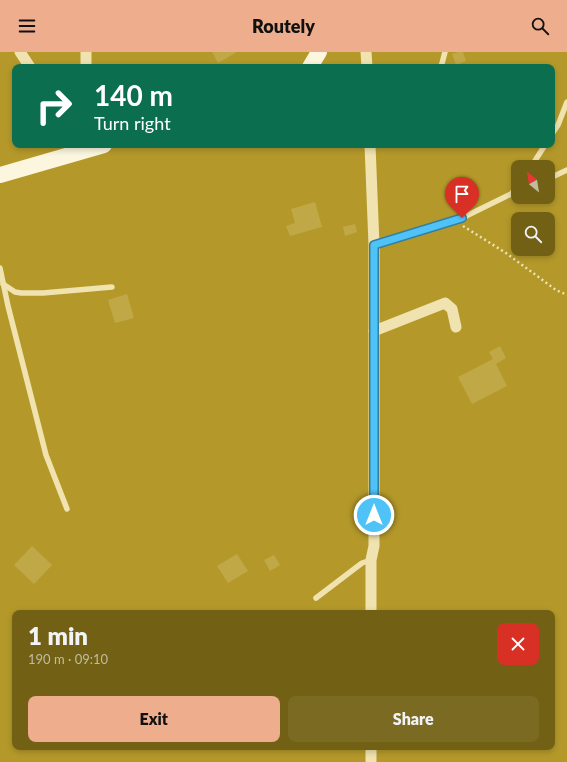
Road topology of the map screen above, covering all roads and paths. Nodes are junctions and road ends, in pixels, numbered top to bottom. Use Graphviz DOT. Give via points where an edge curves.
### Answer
graph roads {
  1 [pos="20,52"];
  2 [pos="86,52"];
  3 [pos="319,52"];
  4 [pos="366,52"];
  5 [pos="445,52"];
  6 [pos="28,64"];
  7 [pos="86,64"];
  8 [pos="312,64"];
  9 [pos="367,64"];
  10 [pos="442,64"];
  11 [pos="567,102"];
  12 [pos="555,130"];
  13 [pos="88,148"];
  14 [pos="370,148"];
  15 [pos="543,148"];
  16 [pos="535,160"];
  17 [pos="567,170"];
  18 [pos="0,175"];
  19 [pos="555,176"];
  20 [pos="511,194"];
  21 [pos="455,220"];
  22 [pos="374,245"];
  23 [pos="0,268"];
  24 [pos="3,284"];
  25 [pos="112,287"];
  26 [pos="567,295"];
  27 [pos="456,327"];
  28 [pos="374,331"];
  29 [pos="67,509"];
  30 [pos="371,560"];
  31 [pos="316,598"];
  32 [pos="371,610"];
  33 [pos="371,750"];
  34 [pos="371,762"];
  1 -- 6 [label="street"];
  2 -- 7 [label="street"];
  3 -- 8 [label="street"];
  4 -- 9 [label="street"];
  5 -- 10 [label="lane"];
  11 -- 12 [label="lane"];
  13 -- 18 [label="street"];
  14 -- 22 [label="street"];
  15 -- 16 [label="lane"];
  17 -- 19 [label="lane"];
  20 -- 21 [label="lane"];
  21 -- 22 [label="lane"];
  21 -- 26 [label="path"];
  22 -- 28 [label="street"];
  23 -- 24 [label="lane"];
  24 -- 25 [label="lane" via="21,293"];
  24 -- 29 [label="lane" via="46,455"];
  27 -- 28 [label="street" via="452,309 445,303"];
  28 -- 30 [label="street" via="374,546"];
  30 -- 31 [label="lane" via="362,563"];
  30 -- 32 [label="street"];
  33 -- 34 [label="street"];
}
